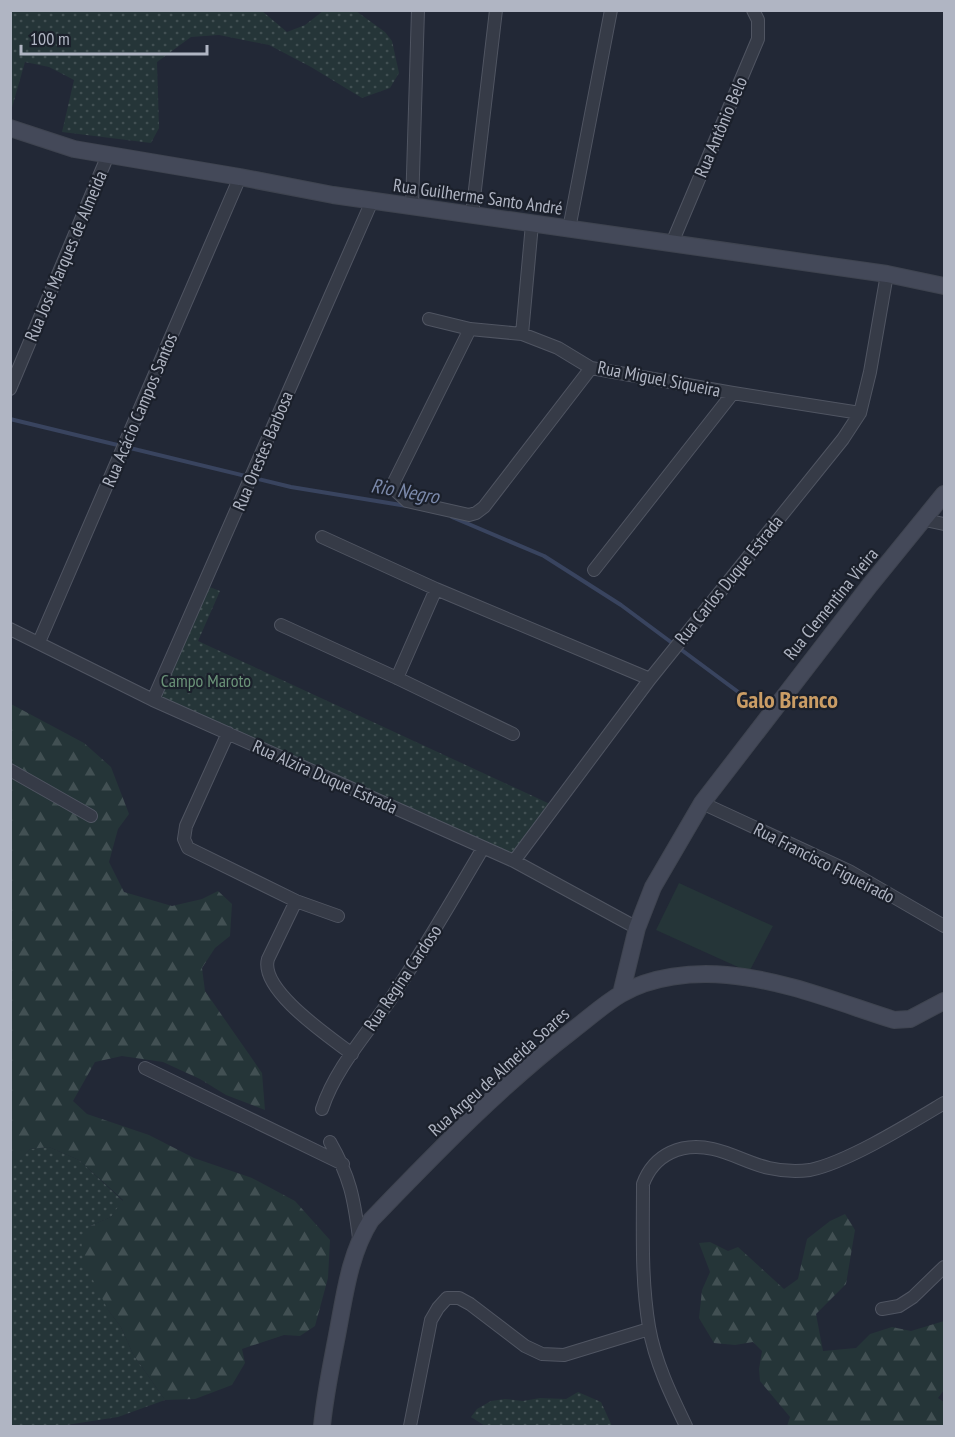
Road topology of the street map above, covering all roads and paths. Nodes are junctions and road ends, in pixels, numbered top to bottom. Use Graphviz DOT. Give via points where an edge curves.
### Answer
graph roads {
  1 [pos="418,10"];
  2 [pos="496,10"];
  3 [pos="611,10"];
  4 [pos="753,10"];
  5 [pos="10,128"];
  6 [pos="108,155"];
  7 [pos="240,177"];
  8 [pos="372,201"];
  9 [pos="412,207"];
  10 [pos="472,215"];
  11 [pos="532,224"];
  12 [pos="569,229"];
  13 [pos="672,243"];
  14 [pos="886,274"];
  15 [pos="945,286"];
  16 [pos="429,319"];
  17 [pos="470,329"];
  18 [pos="522,334"];
  19 [pos="591,368"];
  20 [pos="10,389"];
  21 [pos="733,393"];
  22 [pos="860,413"];
  23 [pos="945,494"];
  24 [pos="925,520"];
  25 [pos="945,524"];
  26 [pos="322,537"];
  27 [pos="594,570"];
  28 [pos="436,589"];
  29 [pos="280,625"];
  30 [pos="10,628"];
  31 [pos="39,642"];
  32 [pos="397,678"];
  33 [pos="650,679"];
  34 [pos="153,700"];
  35 [pos="228,733"];
  36 [pos="513,734"];
  37 [pos="10,770"];
  38 [pos="702,803"];
  39 [pos="91,816"];
  40 [pos="483,848"];
  41 [pos="514,861"];
  42 [pos="296,901"];
  43 [pos="338,916"];
  44 [pos="945,926"];
  45 [pos="638,928"];
  46 [pos="621,994"];
  47 [pos="945,1001"];
  48 [pos="352,1054"];
  49 [pos="145,1068"];
  50 [pos="945,1103"];
  51 [pos="322,1109"];
  52 [pos="330,1142"];
  53 [pos="342,1164"];
  54 [pos="359,1238"];
  55 [pos="945,1267"];
  56 [pos="882,1309"];
  57 [pos="649,1329"];
  58 [pos="322,1426"];
  59 [pos="410,1426"];
  60 [pos="686,1426"];
  1 -- 9 [label="street"];
  2 -- 10 [label="street"];
  3 -- 12 [label="street"];
  4 -- 13 [label="street, Rua Antônio Belo" via="759,20 758,39"];
  5 -- 6 [label="street, Rua Guilherme Santo André"];
  6 -- 7 [label="street, Rua Guilherme Santo André"];
  6 -- 20 [label="street, Rua José Marques de Almeida"];
  7 -- 8 [label="street, Rua Guilherme Santo André"];
  7 -- 31 [label="street, Rua Acácio Campos Santos"];
  8 -- 9 [label="street, Rua Guilherme Santo André"];
  8 -- 34 [label="street, Rua Orestes Barbosa"];
  9 -- 10 [label="street, Rua Guilherme Santo André"];
  10 -- 11 [label="street, Rua Guilherme Santo André"];
  11 -- 12 [label="street, Rua Guilherme Santo André"];
  11 -- 18 [label="street"];
  12 -- 13 [label="street, Rua Guilherme Santo André"];
  13 -- 14 [label="street, Rua Guilherme Santo André"];
  14 -- 15 [label="street, Rua Guilherme Santo André"];
  14 -- 22 [label="street, Rua Carlos Duque Estrada"];
  16 -- 17 [label="street, Rua Miguel Siqueira"];
  17 -- 18 [label="street, Rua Miguel Siqueira"];
  17 -- 19 [label="street" via="394,482 395,490 407,501 469,515 476,513"];
  18 -- 19 [label="street, Rua Miguel Siqueira" via="558,348"];
  19 -- 21 [label="street, Rua Miguel Siqueira"];
  21 -- 22 [label="street, Rua Miguel Siqueira"];
  21 -- 27 [label="street"];
  22 -- 33 [label="street, Rua Carlos Duque Estrada"];
  23 -- 24 [label="street, Rua Clementina Vieira"];
  24 -- 25 [label="street"];
  24 -- 38 [label="street, Rua Clementina Vieira"];
  26 -- 28 [label="street"];
  28 -- 32 [label="street"];
  28 -- 33 [label="street"];
  29 -- 32 [label="street"];
  30 -- 31 [label="street, Rua Alzira Duque Estrada"];
  31 -- 34 [label="street, Rua Alzira Duque Estrada"];
  32 -- 36 [label="street"];
  33 -- 41 [label="street, Rua Carlos Duque Estrada"];
  34 -- 35 [label="street, Rua Alzira Duque Estrada"];
  35 -- 40 [label="street, Rua Alzira Duque Estrada"];
  35 -- 42 [label="street" via="186,826 184,839 195,853"];
  37 -- 39 [label="street"];
  38 -- 44 [label="street, Rua Francisco Figueirado" via="849,872"];
  38 -- 45 [label="street, Rua Clementina Vieira" via="653,887"];
  40 -- 41 [label="street, Rua Alzira Duque Estrada"];
  40 -- 48 [label="street, Rua Regina Cardoso" via="442,919"];
  41 -- 45 [label="street, Rua Alzira Duque Estrada"];
  42 -- 43 [label="street"];
  42 -- 48 [label="street" via="268,959 269,973 289,1004"];
  45 -- 46 [label="street, Rua Clementina Vieira"];
  46 -- 47 [label="street, Rua Argeu de Almeida Soares" via="652,980 726,975 764,980 894,1020 910,1019"];
  46 -- 54 [label="street, Rua Argeu de Almeida Soares" via="499,1093 371,1220"];
  48 -- 51 [label="street, Rua Regina Cardoso"];
  49 -- 53 [label="street"];
  50 -- 57 [label="street" via="867,1146 809,1170 767,1168 712,1149 687,1147 670,1151 647,1174 643,1184 642,1268"];
  52 -- 53 [label="street"];
  53 -- 54 [label="street" via="353,1194"];
  54 -- 58 [label="street, Rua Argeu de Almeida Soares" via="348,1277"];
  55 -- 56 [label="street" via="913,1297 899,1306"];
  57 -- 59 [label="street" via="564,1355 542,1353 525,1346 470,1304 459,1298 447,1298 431,1320"];
  57 -- 60 [label="street" via="664,1381"];
}
